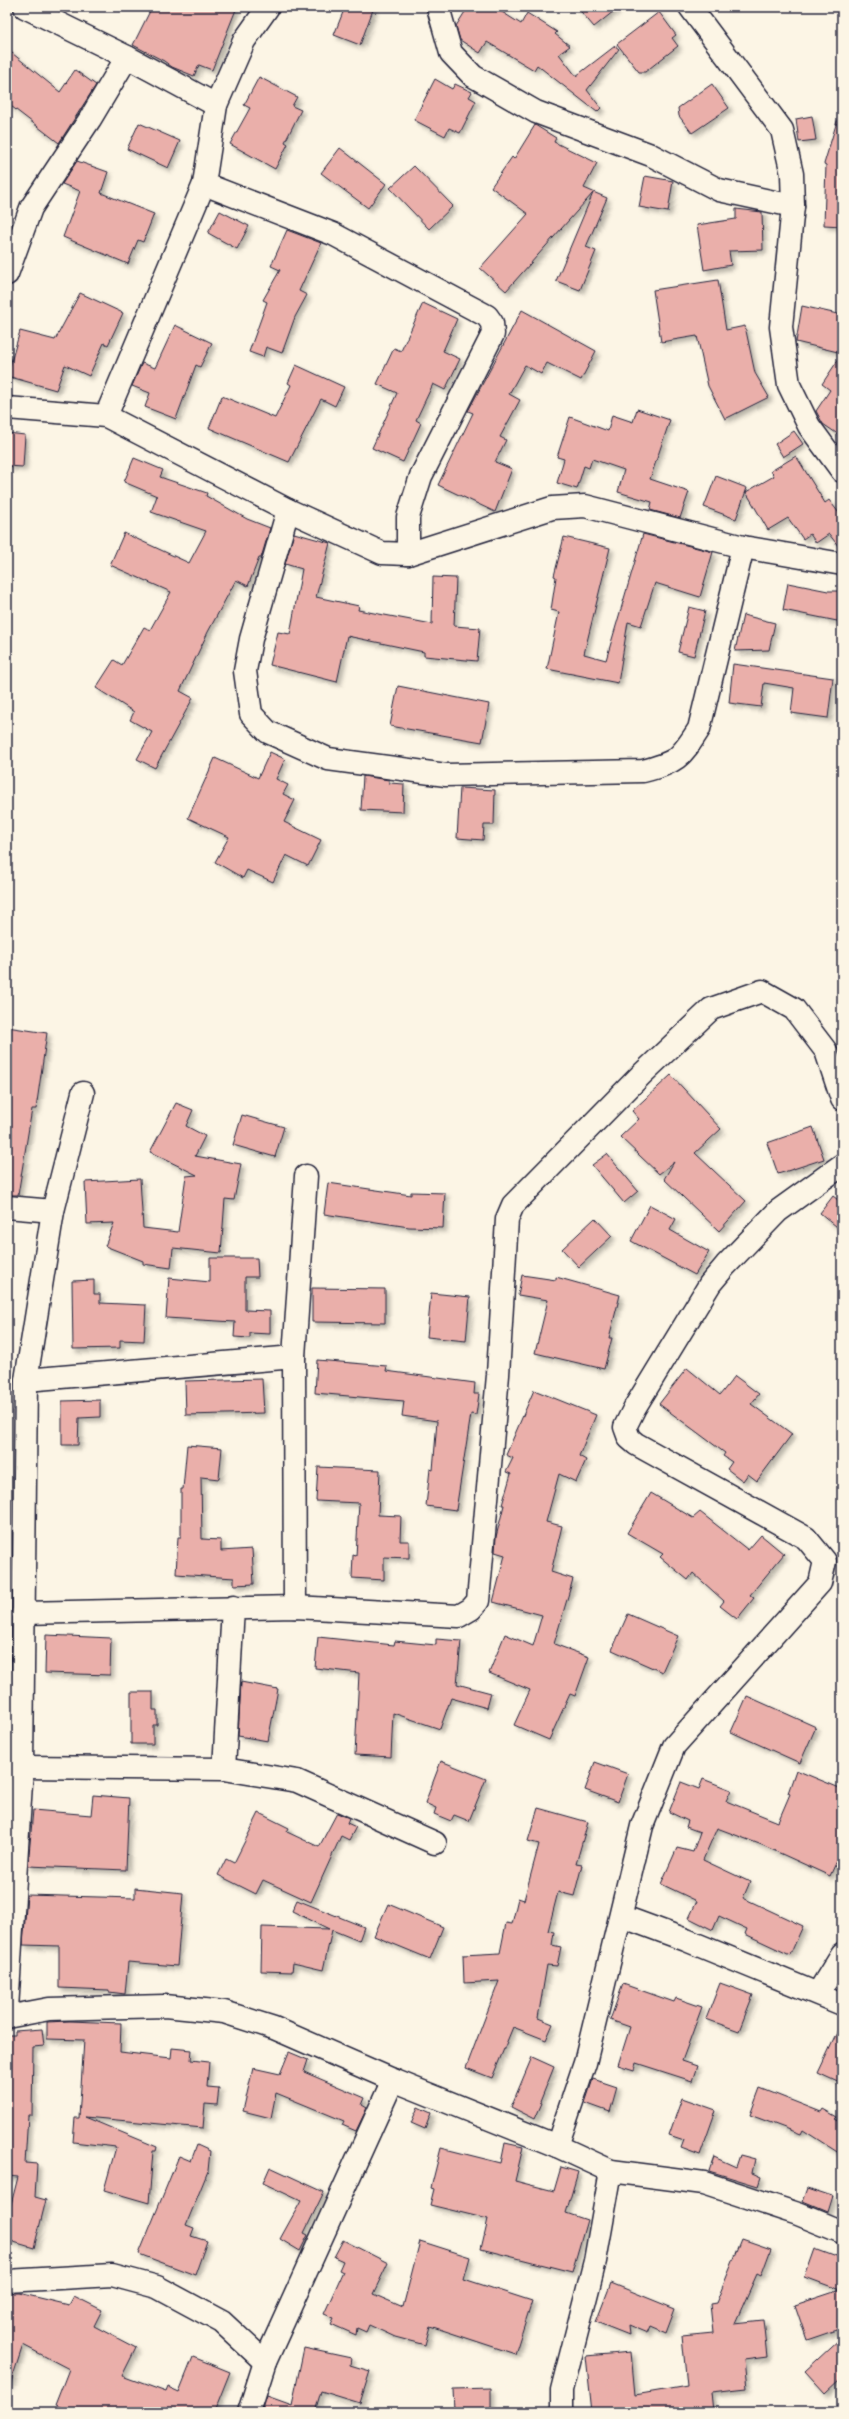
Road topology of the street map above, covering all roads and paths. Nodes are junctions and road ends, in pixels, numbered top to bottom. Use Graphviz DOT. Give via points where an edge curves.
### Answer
graph roads {
  1 [pos="25,7"];
  2 [pos="268,7"];
  3 [pos="438,7"];
  4 [pos="690,7"];
  5 [pos="127,57"];
  6 [pos="216,105"];
  7 [pos="204,184"];
  8 [pos="792,206"];
  9 [pos="7,274"];
  10 [pos="7,408"];
  11 [pos="106,416"];
  12 [pos="842,471"];
  13 [pos="288,510"];
  14 [pos="743,547"];
  15 [pos="408,554"];
  16 [pos="842,564"];
  17 [pos="83,1093"];
  18 [pos="842,1099"];
  19 [pos="842,1165"];
  20 [pos="306,1176"];
  21 [pos="7,1207"];
  22 [pos="53,1211"];
  23 [pos="294,1357"];
  24 [pos="26,1380"];
  25 [pos="233,1607"];
  26 [pos="295,1607"];
  27 [pos="24,1613"];
  28 [pos="22,1767"];
  29 [pos="224,1769"];
  30 [pos="435,1843"];
  31 [pos="621,1916"];
  32 [pos="842,1954"];
  33 [pos="818,1993"];
  34 [pos="842,2004"];
  35 [pos="7,2009"];
  36 [pos="7,2017"];
  37 [pos="393,2080"];
  38 [pos="557,2146"];
  39 [pos="610,2171"];
  40 [pos="842,2232"];
  41 [pos="7,2281"];
  42 [pos="266,2362"];
  43 [pos="249,2412"];
  44 [pos="562,2412"];
  1 -- 5 [label="street"];
  2 -- 6 [label="street" via="244,41"];
  3 -- 8 [label="street" via="451,53 474,76 536,112 651,155 719,190"];
  4 -- 8 [label="street" via="782,130 792,174"];
  5 -- 6 [label="street"];
  5 -- 9 [label="street" via="90,119 31,208"];
  6 -- 7 [label="street"];
  7 -- 11 [label="street"];
  7 -- 15 [label="street" via="333,234 486,316 492,323 493,334 421,476 408,517"];
  8 -- 12 [label="street" via="781,327 789,385 809,426"];
  10 -- 11 [label="street"];
  11 -- 13 [label="street"];
  13 -- 14 [label="street" via="244,671 251,714 268,732 328,759 446,775 643,771 668,764 683,754 699,729"];
  13 -- 15 [label="street" via="382,553"];
  14 -- 15 [label="street" via="585,506 552,508"];
  14 -- 16 [label="street"];
  17 -- 22 [label="street"];
  18 -- 26 [label="street" via="826,1051 794,1009 762,991 711,1009 641,1075 512,1205 507,1219 498,1375 478,1601 459,1616"];
  19 -- 31 [label="street" via="778,1210 710,1284 635,1406 625,1427 629,1438 636,1444 806,1538 825,1561 820,1583 674,1746 642,1826"];
  20 -- 23 [label="street"];
  21 -- 22 [label="street"];
  22 -- 24 [label="street"];
  23 -- 24 [label="street"];
  23 -- 26 [label="street"];
  24 -- 27 [label="street"];
  25 -- 26 [label="street"];
  25 -- 27 [label="street"];
  25 -- 29 [label="street"];
  27 -- 28 [label="street"];
  28 -- 29 [label="street"];
  28 -- 35 [label="street"];
  29 -- 30 [label="street" via="298,1781"];
  31 -- 33 [label="street"];
  31 -- 38 [label="street" via="585,2063"];
  32 -- 33 [label="street"];
  33 -- 34 [label="street"];
  36 -- 37 [label="street" via="49,2010 165,2006 224,2012 274,2028"];
  37 -- 38 [label="street"];
  37 -- 42 [label="street"];
  38 -- 39 [label="street"];
  39 -- 40 [label="street" via="704,2183 798,2214"];
  39 -- 44 [label="street" via="595,2261 562,2390"];
  41 -- 42 [label="street" via="112,2275 157,2287 222,2322"];
  42 -- 43 [label="street"];
}
